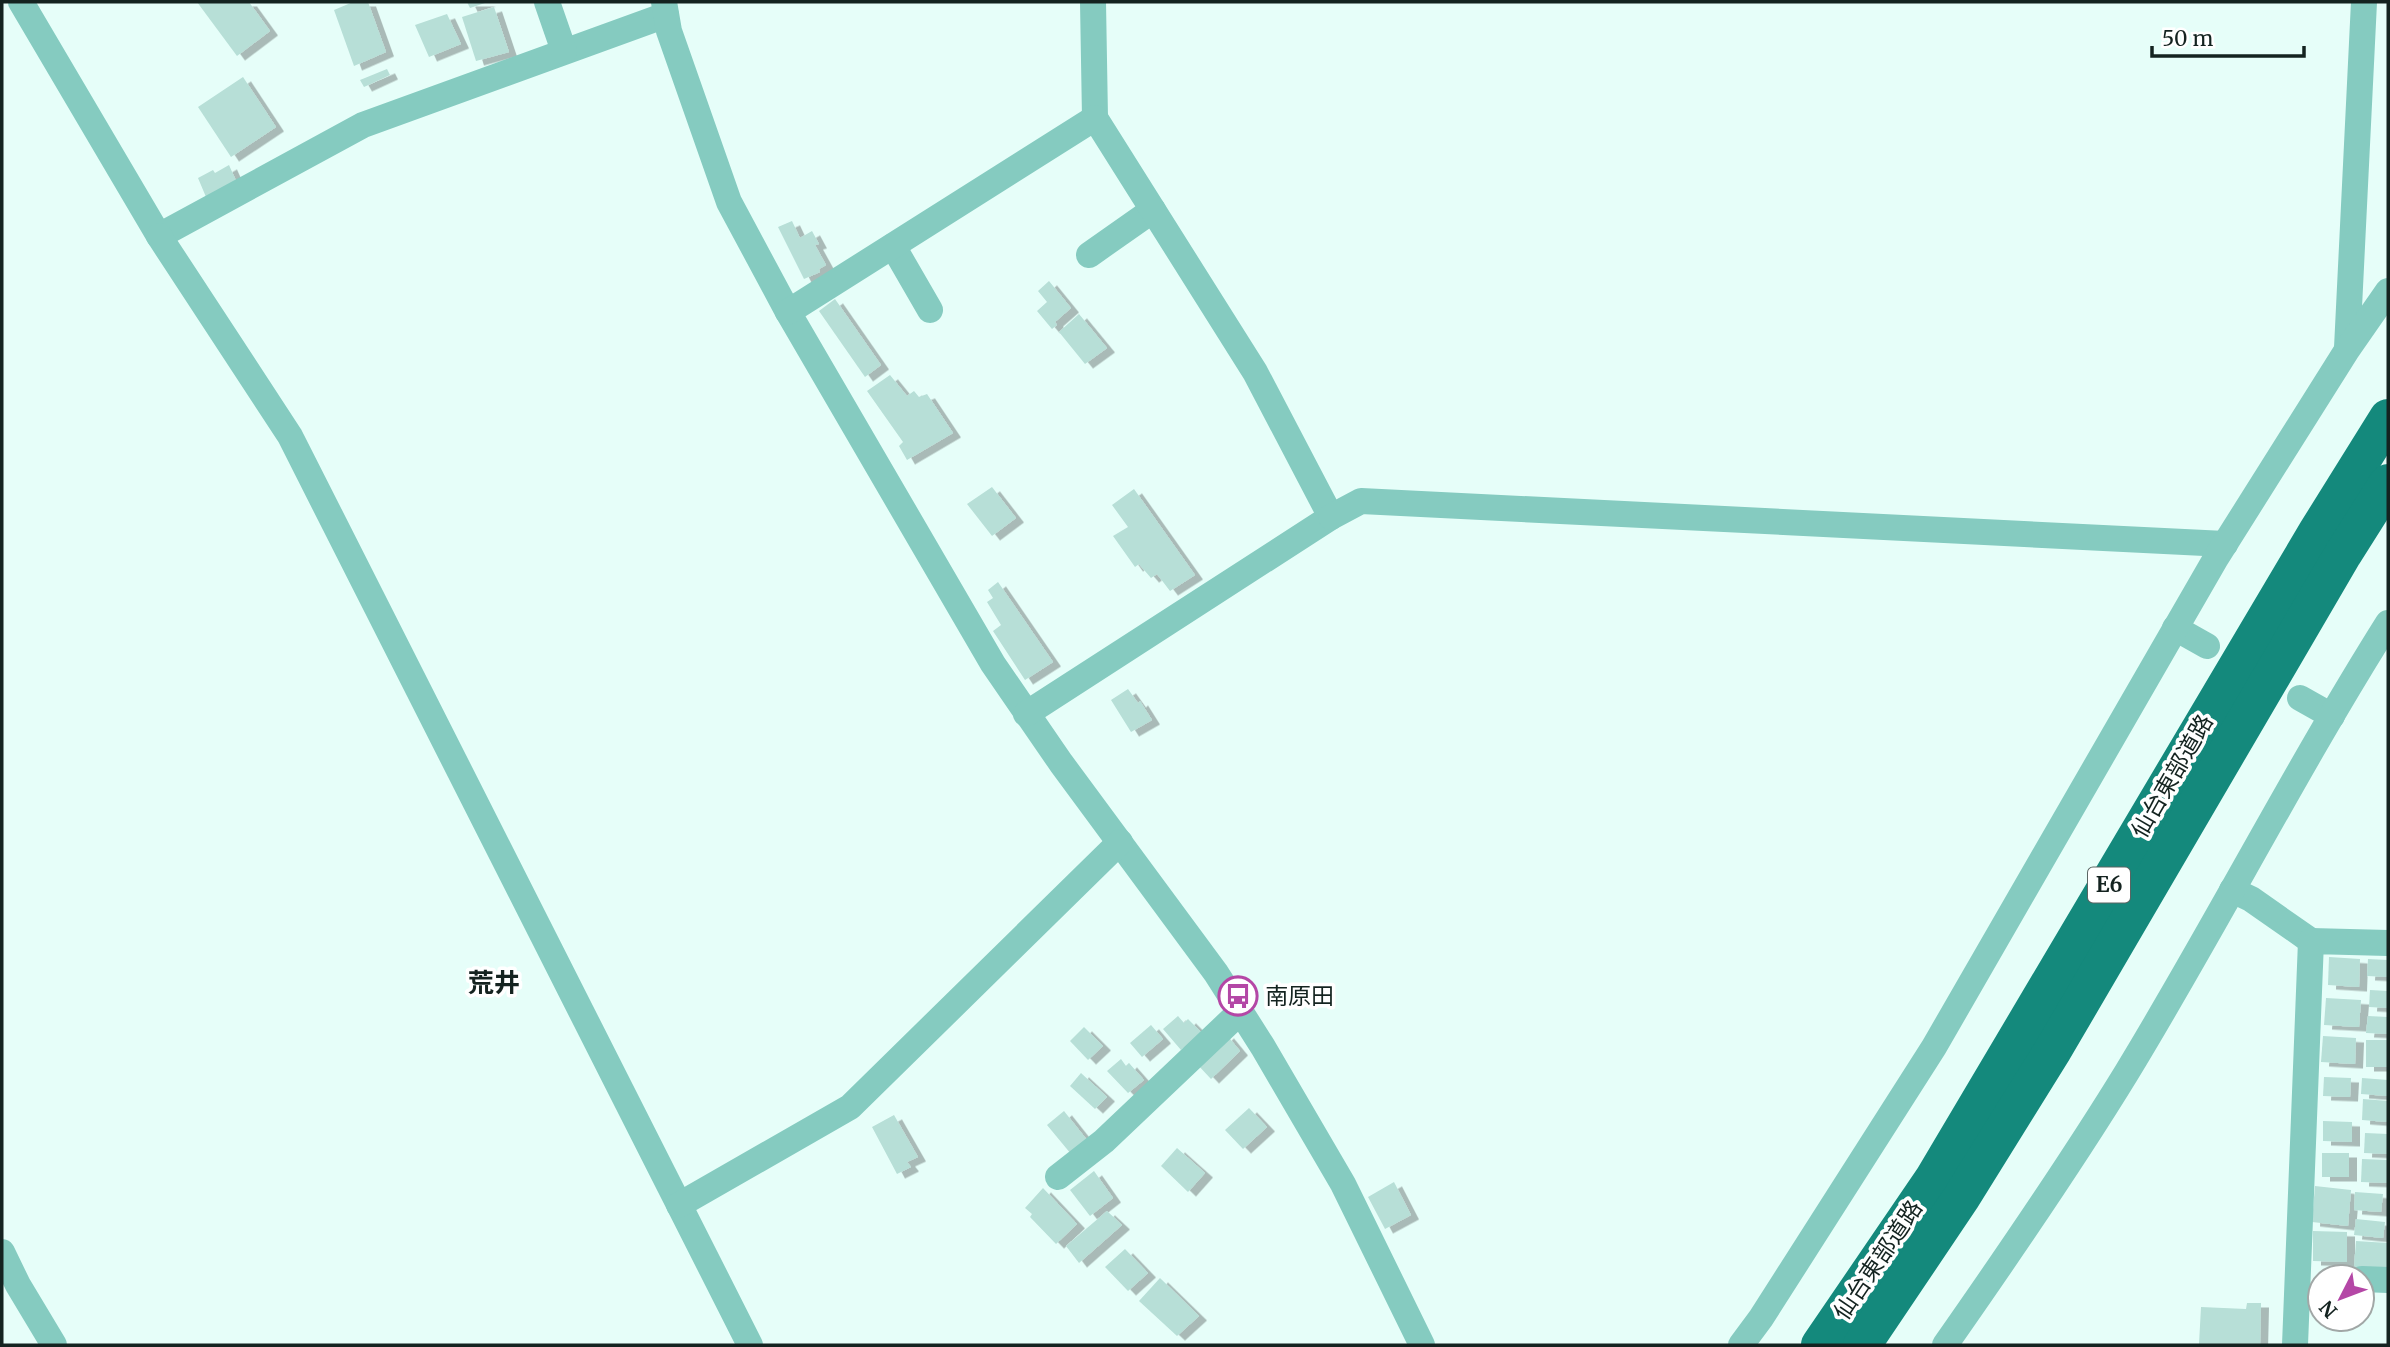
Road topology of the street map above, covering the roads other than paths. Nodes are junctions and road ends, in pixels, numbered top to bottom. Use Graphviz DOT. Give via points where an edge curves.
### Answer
graph roads {
  1 [pos="22,2"];
  2 [pos="547,2"];
  3 [pos="1093,2"];
  4 [pos="2364,2"];
  5 [pos="665,8"];
  6 [pos="564,51"];
  7 [pos="1096,118"];
  8 [pos="1153,210"];
  9 [pos="159,236"];
  10 [pos="893,246"];
  11 [pos="1089,255"];
  12 [pos="2388,291"];
  13 [pos="930,310"];
  14 [pos="788,312"];
  15 [pos="2347,350"];
  16 [pos="2388,418"];
  17 [pos="2388,484"];
  18 [pos="1331,517"];
  19 [pos="2225,544"];
  20 [pos="2175,628"];
  21 [pos="2387,629"];
  22 [pos="2207,646"];
  23 [pos="2300,698"];
  24 [pos="1026,714"];
  25 [pos="2332,716"];
  26 [pos="1120,842"];
  27 [pos="2232,890"];
  28 [pos="2311,941"];
  29 [pos="2388,943"];
  30 [pos="1241,1011"];
  31 [pos="1058,1177"];
  32 [pos="679,1205"];
  33 [pos="2,1252"];
  34 [pos="2309,1263"];
  35 [pos="2306,1292"];
  36 [pos="54,1345"];
  37 [pos="750,1345"];
  38 [pos="1422,1345"];
  39 [pos="1741,1345"];
  40 [pos="1820,1345"];
  41 [pos="1862,1345"];
  42 [pos="1945,1345"];
  43 [pos="2295,1345"];
  1 -- 9 [label="street"];
  2 -- 6 [label="street"];
  3 -- 7 [label="street"];
  4 -- 15 [label="street"];
  5 -- 6 [label="street"];
  5 -- 14 [label="street" via="729,202"];
  6 -- 9 [label="street" via="363,125"];
  7 -- 8 [label="street"];
  7 -- 10 [label="street"];
  8 -- 11 [label="street"];
  8 -- 18 [label="street" via="1255,373"];
  9 -- 32 [label="street" via="290,436"];
  10 -- 13 [label="street"];
  10 -- 14 [label="street"];
  12 -- 15 [label="street"];
  14 -- 24 [label="street"];
  15 -- 19 [label="street"];
  16 -- 40 [label="highway, 仙台東部道路 / E6" via="1934,1178"];
  17 -- 41 [label="highway, 仙台東部道路 / E6" via="2328,578 2053,1051"];
  18 -- 19 [label="street" via="1361,501"];
  18 -- 24 [label="street"];
  19 -- 20 [label="street"];
  20 -- 22 [label="street"];
  20 -- 39 [label="street" via="1934,1047"];
  21 -- 25 [label="street"];
  23 -- 25 [label="street"];
  24 -- 26 [label="street"];
  25 -- 27 [label="street"];
  26 -- 30 [label="street"];
  26 -- 32 [label="street" via="850,1107"];
  27 -- 28 [label="street"];
  27 -- 42 [label="street" via="2045,1203"];
  28 -- 29 [label="street"];
  28 -- 34 [label="street"];
  30 -- 31 [label="street" via="1104,1141"];
  30 -- 38 [label="street" via="1343,1184"];
  32 -- 37 [label="street"];
  33 -- 36 [label="street"];
  35 -- 43 [label="street"];
}
